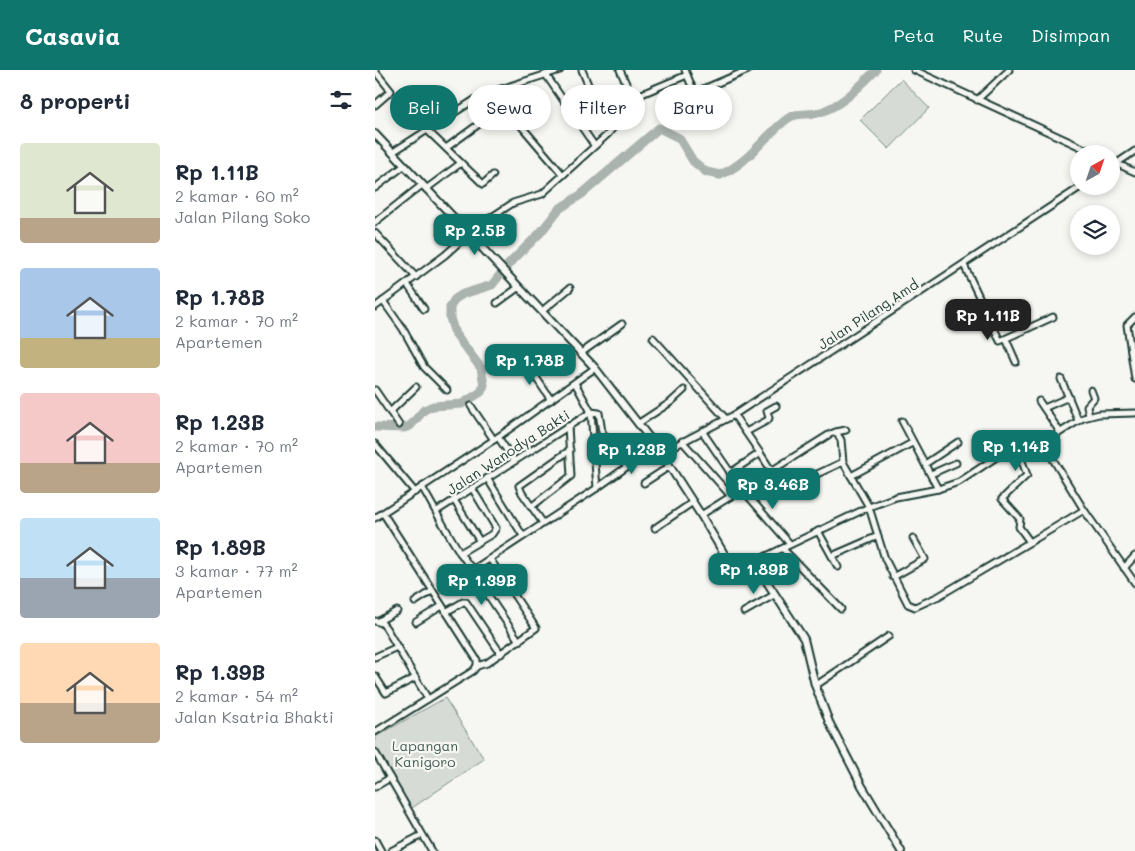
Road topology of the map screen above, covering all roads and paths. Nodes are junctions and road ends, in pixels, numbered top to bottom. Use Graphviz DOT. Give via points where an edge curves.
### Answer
graph roads {
  1 [pos="560,70"];
  2 [pos="582,70"];
  3 [pos="620,70"];
  4 [pos="746,70"];
  5 [pos="914,70"];
  6 [pos="1009,70"];
  7 [pos="375,71"];
  8 [pos="686,72"];
  9 [pos="546,75"];
  10 [pos="512,85"];
  11 [pos="588,85"];
  12 [pos="626,85"];
  13 [pos="691,85"];
  14 [pos="712,85"];
  15 [pos="645,92"];
  16 [pos="977,100"];
  17 [pos="375,105"];
  18 [pos="427,130"];
  19 [pos="471,130"];
  20 [pos="525,130"];
  21 [pos="612,130"];
  22 [pos="375,134"];
  23 [pos="594,145"];
  24 [pos="1076,145"];
  25 [pos="446,148"];
  26 [pos="1135,151"];
  27 [pos="393,152"];
  28 [pos="1120,159"];
  29 [pos="461,163"];
  30 [pos="405,165"];
  31 [pos="1120,165"];
  32 [pos="1135,172"];
  33 [pos="493,175"];
  34 [pos="563,175"];
  35 [pos="424,187"];
  36 [pos="375,188"];
  37 [pos="1070,194"];
  38 [pos="375,222"];
  39 [pos="375,233"];
  40 [pos="469,233"];
  41 [pos="965,265"];
  42 [pos="416,277"];
  43 [pos="407,284"];
  44 [pos="519,287"];
  45 [pos="570,288"];
  46 [pos="383,301"];
  47 [pos="497,303"];
  48 [pos="375,307"];
  49 [pos="424,309"];
  50 [pos="542,311"];
  51 [pos="1053,317"];
  52 [pos="1135,318"];
  53 [pos="622,324"];
  54 [pos="653,338"];
  55 [pos="1006,339"];
  56 [pos="581,352"];
  57 [pos="525,361"];
  58 [pos="1016,362"];
  59 [pos="595,368"];
  60 [pos="1061,379"];
  61 [pos="1135,379"];
  62 [pos="575,383"];
  63 [pos="416,388"];
  64 [pos="375,390"];
  65 [pos="447,390"];
  66 [pos="684,390"];
  67 [pos="1091,390"];
  68 [pos="1069,396"];
  69 [pos="551,400"];
  70 [pos="1039,401"];
  71 [pos="471,406"];
  72 [pos="776,406"];
  73 [pos="1044,408"];
  74 [pos="390,412"];
  75 [pos="591,412"];
  76 [pos="1135,413"];
  77 [pos="734,415"];
  78 [pos="1089,416"];
  79 [pos="727,419"];
  80 [pos="1078,420"];
  81 [pos="902,421"];
  82 [pos="639,423"];
  83 [pos="399,425"];
  84 [pos="568,426"];
  85 [pos="846,430"];
  86 [pos="702,432"];
  87 [pos="746,432"];
  88 [pos="836,432"];
  89 [pos="1060,432"];
  90 [pos="496,438"];
  91 [pos="682,441"];
  92 [pos="958,442"];
  93 [pos="912,443"];
  94 [pos="1043,443"];
  95 [pos="375,444"];
  96 [pos="656,446"];
  97 [pos="570,450"];
  98 [pos="1018,450"];
  99 [pos="661,453"];
  100 [pos="760,453"];
  101 [pos="514,461"];
  102 [pos="843,462"];
  103 [pos="956,463"];
  104 [pos="925,464"];
  105 [pos="627,466"];
  106 [pos="670,466"];
  107 [pos="772,470"];
  108 [pos="730,473"];
  109 [pos="931,474"];
  110 [pos="815,475"];
  111 [pos="851,476"];
  112 [pos="487,478"];
  113 [pos="644,483"];
  114 [pos="780,484"];
  115 [pos="422,487"];
  116 [pos="472,488"];
  117 [pos="597,488"];
  118 [pos="741,488"];
  119 [pos="937,489"];
  120 [pos="415,492"];
  121 [pos="730,495"];
  122 [pos="454,500"];
  123 [pos="693,502"];
  124 [pos="531,507"];
  125 [pos="869,507"];
  126 [pos="1084,510"];
  127 [pos="437,511"];
  128 [pos="383,513"];
  129 [pos="701,514"];
  130 [pos="375,518"];
  131 [pos="543,523"];
  132 [pos="655,528"];
  133 [pos="819,531"];
  134 [pos="523,536"];
  135 [pos="878,536"];
  136 [pos="913,538"];
  137 [pos="479,540"];
  138 [pos="1030,542"];
  139 [pos="790,544"];
  140 [pos="783,549"];
  141 [pos="460,553"];
  142 [pos="832,556"];
  143 [pos="1135,556"];
  144 [pos="490,559"];
  145 [pos="754,562"];
  146 [pos="838,567"];
  147 [pos="1124,568"];
  148 [pos="502,576"];
  149 [pos="893,577"];
  150 [pos="1135,584"];
  151 [pos="432,591"];
  152 [pos="774,595"];
  153 [pos="415,602"];
  154 [pos="442,606"];
  155 [pos="841,609"];
  156 [pos="397,611"];
  157 [pos="446,612"];
  158 [pos="744,612"];
  159 [pos="377,621"];
  160 [pos="416,622"];
  161 [pos="889,636"];
  162 [pos="519,641"];
  163 [pos="397,647"];
  164 [pos="501,654"];
  165 [pos="375,657"];
  166 [pos="477,666"];
  167 [pos="375,676"];
  168 [pos="415,678"];
  169 [pos="815,686"];
  170 [pos="428,699"];
  171 [pos="375,732"];
  172 [pos="375,752"];
  173 [pos="390,778"];
  174 [pos="375,787"];
  175 [pos="422,834"];
  176 [pos="375,840"];
  177 [pos="378,849"];
  178 [pos="391,851"];
  179 [pos="432,851"];
  180 [pos="901,851"];
  1 -- 9 [label="street"];
  2 -- 11 [label="street"];
  3 -- 12 [label="street"];
  4 -- 14 [label="street"];
  5 -- 16 [label="street"];
  6 -- 16 [label="street"];
  7 -- 17 [label="street" via="390,88 390,92"];
  8 -- 13 [label="street"];
  8 -- 15 [label="street"];
  9 -- 10 [label="street"];
  9 -- 23 [label="street"];
  16 -- 24 [label="street"];
  18 -- 25 [label="street"];
  18 -- 27 [label="street"];
  19 -- 25 [label="street"];
  20 -- 34 [label="street"];
  21 -- 23 [label="street"];
  22 -- 27 [label="main road"];
  23 -- 34 [label="street"];
  25 -- 29 [label="street"];
  26 -- 28 [label="street"];
  27 -- 30 [label="main road"];
  29 -- 33 [label="street" via="483,184"];
  29 -- 35 [label="street"];
  30 -- 35 [label="main road"];
  30 -- 36 [label="street"];
  31 -- 32 [label="street"];
  34 -- 40 [label="street" via="541,195 513,203"];
  35 -- 38 [label="street"];
  35 -- 40 [label="main road"];
  37 -- 41 [label="street, Jalan Pilang Amd"];
  39 -- 42 [label="street"];
  40 -- 42 [label="street"];
  40 -- 44 [label="main road"];
  41 -- 55 [label="street" via="998,339"];
  41 -- 77 [label="street, Jalan Pilang Amd"];
  42 -- 43 [label="street"];
  43 -- 46 [label="street"];
  43 -- 49 [label="street"];
  44 -- 47 [label="street"];
  44 -- 50 [label="main road"];
  45 -- 50 [label="street"];
  46 -- 48 [label="street"];
  46 -- 65 [label="street" via="424,367"];
  50 -- 56 [label="main road"];
  51 -- 55 [label="street"];
  52 -- 61 [label="street" via="1127,325"];
  53 -- 56 [label="street"];
  54 -- 79 [label="street"];
  55 -- 58 [label="street"];
  56 -- 59 [label="main road"];
  57 -- 69 [label="street"];
  59 -- 62 [label="street"];
  59 -- 82 [label="main road"];
  60 -- 68 [label="street"];
  62 -- 69 [label="street"];
  62 -- 75 [label="street"];
  63 -- 74 [label="street"];
  64 -- 74 [label="street"];
  66 -- 82 [label="street"];
  67 -- 78 [label="street" via="1094,398 1087,406"];
  68 -- 73 [label="street"];
  68 -- 80 [label="street"];
  69 -- 90 [label="street"];
  70 -- 73 [label="street"];
  71 -- 90 [label="street"];
  72 -- 87 [label="street" via="767,411 769,420"];
  73 -- 89 [label="street"];
  74 -- 83 [label="street"];
  75 -- 84 [label="street, Jalan Wanodya Bakti"];
  75 -- 105 [label="street" via="599,413 601,429"];
  75 -- 117 [label="street"];
  76 -- 78 [label="street"];
  77 -- 79 [label="street, Jalan Pilang Amd"];
  77 -- 87 [label="street"];
  78 -- 80 [label="street"];
  79 -- 86 [label="street, Jalan Pilang Amd"];
  80 -- 89 [label="street"];
  81 -- 93 [label="street"];
  82 -- 96 [label="main road"];
  84 -- 97 [label="street"];
  84 -- 101 [label="street, Jalan Wanodya Bakti"];
  85 -- 88 [label="street"];
  86 -- 91 [label="street, Jalan Pilang Amd"];
  86 -- 108 [label="street"];
  87 -- 100 [label="street"];
  88 -- 102 [label="street" via="841,440"];
  88 -- 107 [label="street"];
  89 -- 94 [label="street"];
  90 -- 101 [label="street"];
  90 -- 115 [label="street"];
  91 -- 99 [label="street, Jalan Pilang Amd"];
  91 -- 121 [label="street"];
  92 -- 104 [label="street"];
  93 -- 104 [label="street"];
  93 -- 111 [label="street"];
  94 -- 98 [label="street"];
  94 -- 126 [label="street"];
  95 -- 120 [label="street"];
  96 -- 99 [label="main road"];
  96 -- 105 [label="street"];
  97 -- 124 [label="street" via="570,478"];
  97 -- 124 [label="street" via="520,485"];
  98 -- 119 [label="street" via="998,456 967,478"];
  98 -- 138 [label="street" via="1027,475 1002,499 1020,519 1019,527"];
  99 -- 106 [label="main road"];
  100 -- 107 [label="street"];
  100 -- 108 [label="street"];
  101 -- 112 [label="street, Jalan Wanodya Bakti"];
  102 -- 110 [label="street"];
  102 -- 111 [label="street"];
  103 -- 109 [label="street"];
  104 -- 109 [label="street"];
  105 -- 117 [label="street"];
  106 -- 113 [label="street"];
  106 -- 123 [label="main road"];
  107 -- 114 [label="street"];
  107 -- 118 [label="street"];
  108 -- 118 [label="street"];
  109 -- 119 [label="street"];
  111 -- 125 [label="street"];
  112 -- 116 [label="street, Jalan Wanodya Bakti"];
  112 -- 134 [label="street"];
  115 -- 120 [label="street"];
  115 -- 127 [label="street"];
  116 -- 122 [label="street, Jalan Wanodya Bakti"];
  116 -- 137 [label="street" via="495,527 493,533"];
  117 -- 131 [label="street"];
  118 -- 121 [label="street"];
  118 -- 139 [label="street"];
  119 -- 125 [label="street" via="904,494"];
  120 -- 128 [label="street"];
  121 -- 129 [label="street"];
  122 -- 127 [label="street, Jalan Wanodya Bakti"];
  122 -- 137 [label="street"];
  123 -- 129 [label="main road"];
  123 -- 132 [label="street"];
  124 -- 131 [label="street"];
  125 -- 133 [label="street"];
  125 -- 135 [label="street"];
  126 -- 138 [label="street"];
  126 -- 147 [label="street"];
  127 -- 141 [label="street"];
  128 -- 130 [label="street"];
  128 -- 151 [label="street"];
  129 -- 145 [label="main road" via="730,564 740,567"];
  131 -- 134 [label="street"];
  133 -- 139 [label="street"];
  133 -- 142 [label="street"];
  134 -- 144 [label="street"];
  135 -- 142 [label="street"];
  135 -- 149 [label="street"];
  136 -- 149 [label="street" via="925,559"];
  137 -- 141 [label="street"];
  138 -- 149 [label="street" via="918,606 908,604"];
  139 -- 140 [label="street"];
  140 -- 145 [label="street"];
  140 -- 155 [label="street"];
  141 -- 144 [label="street" via="474,569"];
  142 -- 146 [label="street"];
  143 -- 147 [label="street"];
  144 -- 148 [label="street"];
  145 -- 152 [label="main road"];
  147 -- 150 [label="street"];
  148 -- 162 [label="street" via="536,628"];
  148 -- 162 [label="street" via="484,591"];
  151 -- 153 [label="street"];
  151 -- 154 [label="street"];
  152 -- 158 [label="street"];
  152 -- 169 [label="main road" via="805,642"];
  154 -- 157 [label="street"];
  154 -- 160 [label="street"];
  156 -- 159 [label="street"];
  157 -- 164 [label="street" via="467,602"];
  157 -- 166 [label="street" via="477,660"];
  159 -- 163 [label="street" via="386,628"];
  161 -- 169 [label="street"];
  162 -- 164 [label="street"];
  163 -- 165 [label="street"];
  163 -- 168 [label="street"];
  164 -- 166 [label="street"];
  166 -- 170 [label="street"];
  167 -- 168 [label="street" via="385,693"];
  168 -- 170 [label="street"];
  169 -- 180 [label="main road" via="856,775"];
  170 -- 171 [label="street"];
  172 -- 173 [label="street"];
  173 -- 174 [label="street"];
  173 -- 175 [label="street"];
  175 -- 178 [label="street"];
  175 -- 179 [label="street"];
  176 -- 177 [label="street"];
}
